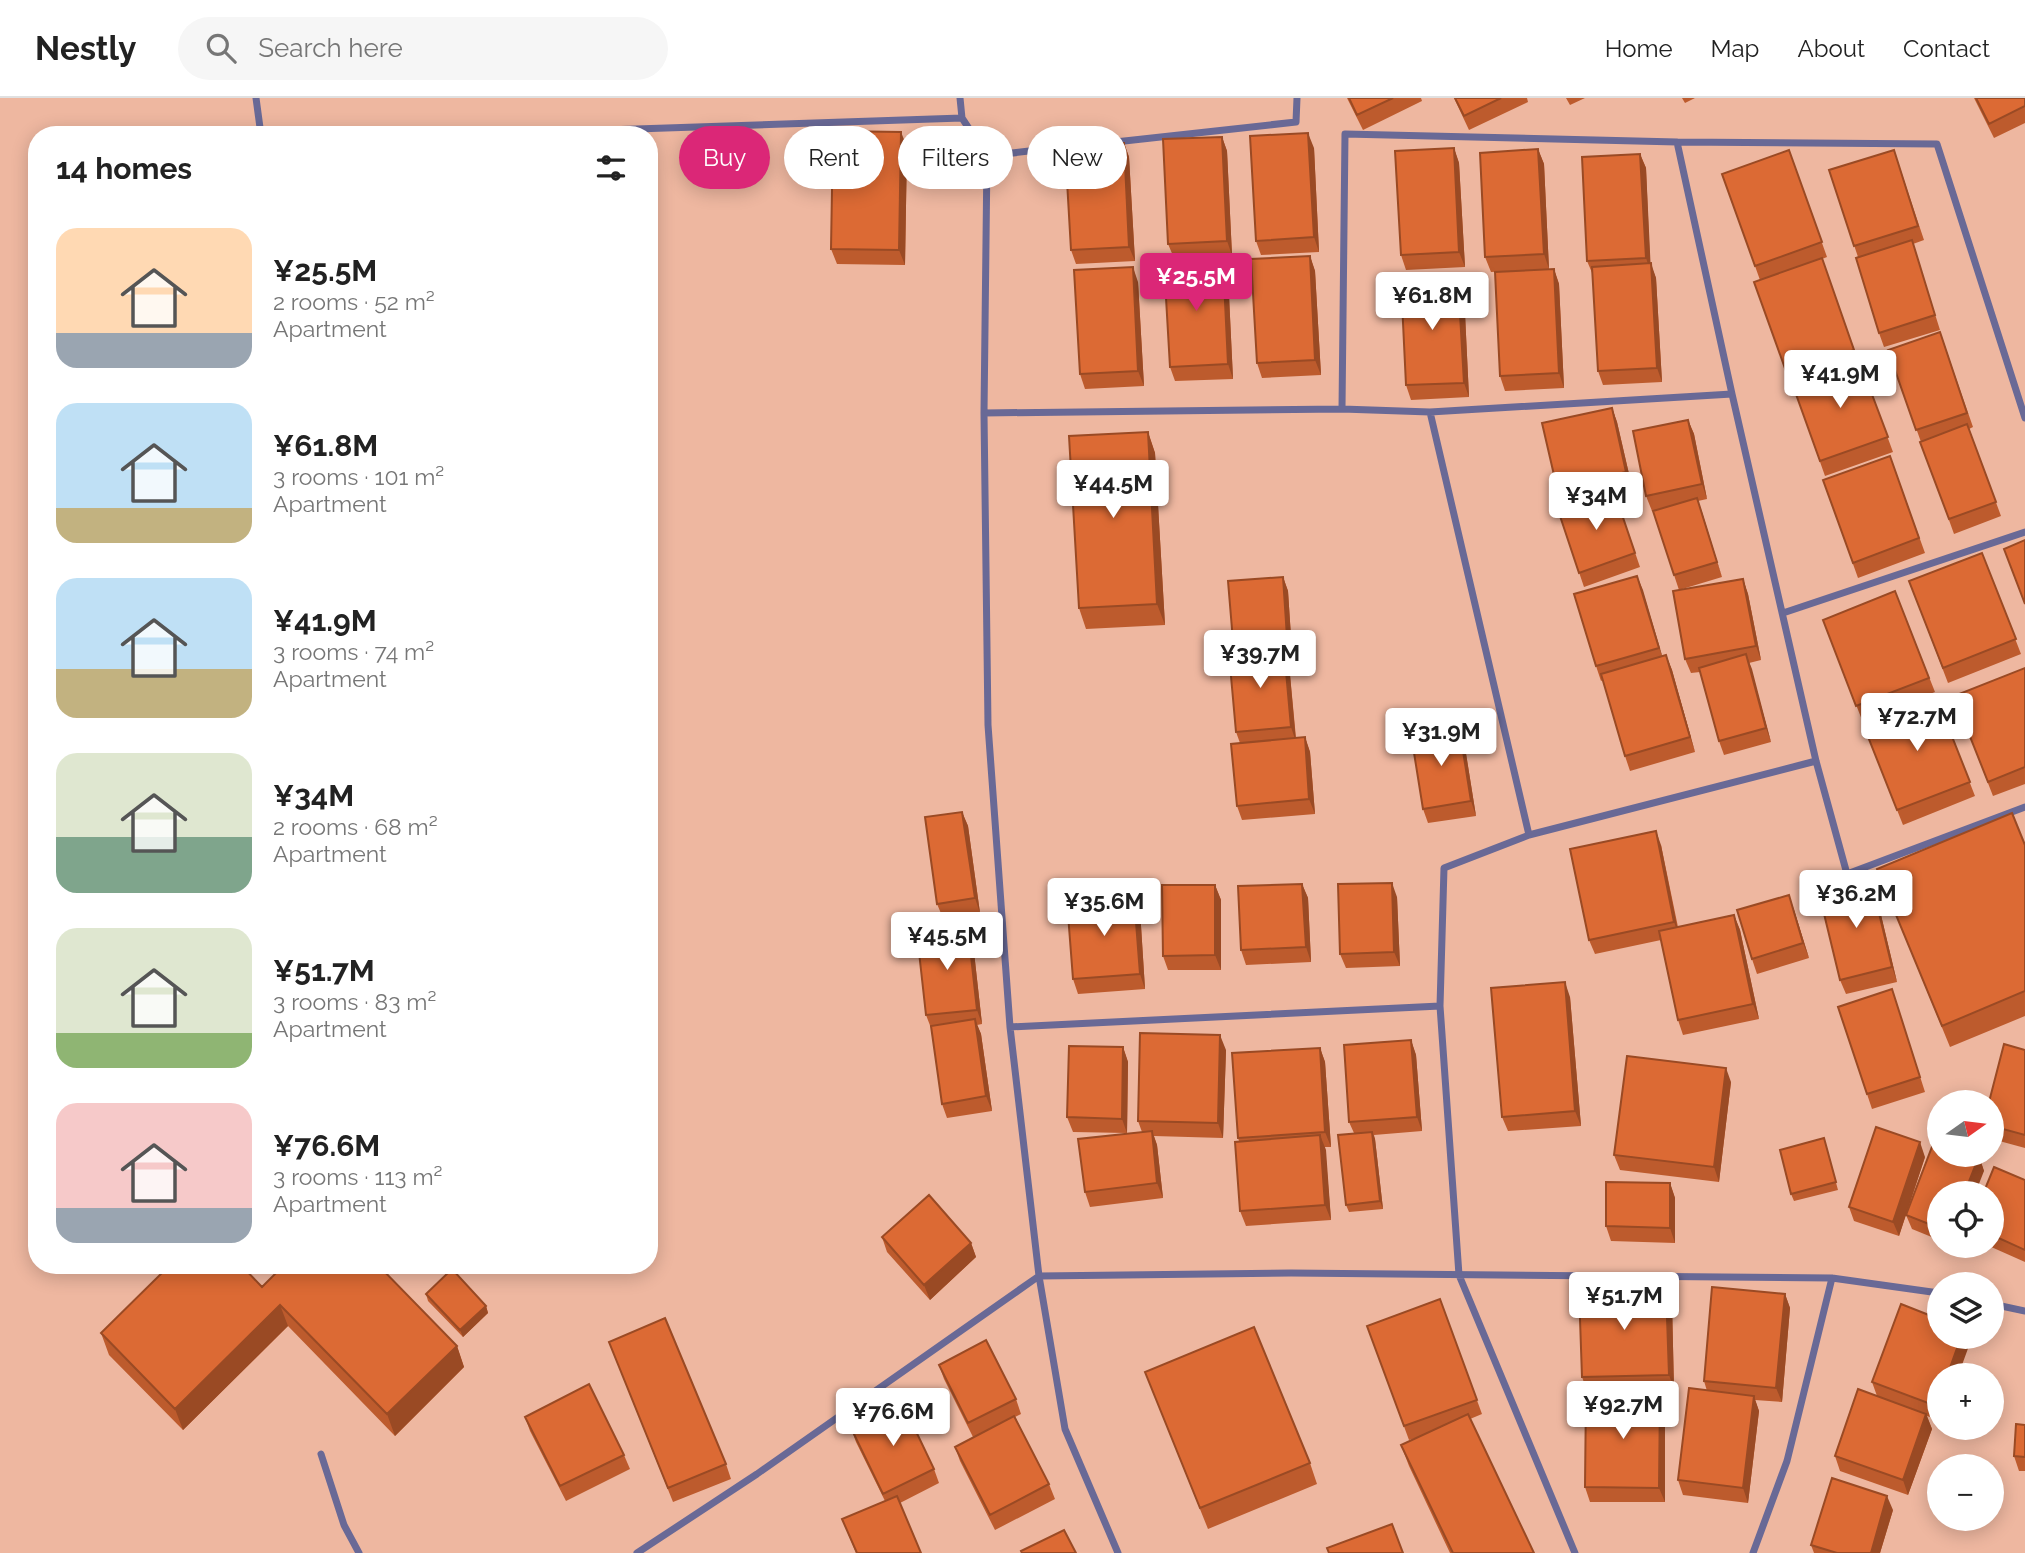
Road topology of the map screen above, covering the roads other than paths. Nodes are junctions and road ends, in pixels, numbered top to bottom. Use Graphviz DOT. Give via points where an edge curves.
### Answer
graph roads {
  1 [pos="256,98"];
  2 [pos="960,98"];
  3 [pos="1297,98"];
  4 [pos="962,118"];
  5 [pos="260,126"];
  6 [pos="967,126"];
  7 [pos="658,128"];
  8 [pos="1677,142"];
  9 [pos="1013,153"];
  10 [pos="987,189"];
  11 [pos="1732,394"];
  12 [pos="1342,409"];
  13 [pos="1430,412"];
  14 [pos="984,413"];
  15 [pos="2025,418"];
  16 [pos="2025,532"];
  17 [pos="1783,613"];
  18 [pos="1816,761"];
  19 [pos="2025,807"];
  20 [pos="1529,835"];
  21 [pos="1440,1006"];
  22 [pos="1010,1027"];
  23 [pos="1459,1275"];
  24 [pos="1040,1276"];
  25 [pos="1832,1278"];
  26 [pos="1927,1291"];
  27 [pos="2004,1307"];
  28 [pos="2025,1311"];
  29 [pos="321,1454"];
  30 [pos="359,1553"];
  31 [pos="638,1553"];
  32 [pos="1118,1553"];
  33 [pos="1575,1553"];
  34 [pos="1753,1553"];
  1 -- 5 [label="street"];
  2 -- 4 [label="street"];
  3 -- 9 [label="street" via="1296,122"];
  4 -- 6 [label="street"];
  4 -- 7 [label="street"];
  8 -- 11 [label="street"];
  8 -- 12 [label="street" via="1345,134"];
  8 -- 15 [label="street" via="1937,144"];
  10 -- 14 [label="street"];
  11 -- 13 [label="street"];
  11 -- 17 [label="street"];
  12 -- 13 [label="street"];
  12 -- 14 [label="street"];
  13 -- 20 [label="street"];
  14 -- 22 [label="street" via="988,725"];
  16 -- 17 [label="street"];
  17 -- 18 [label="street"];
  18 -- 19 [label="street" via="1847,874"];
  18 -- 20 [label="street"];
  20 -- 21 [label="street" via="1444,868"];
  21 -- 22 [label="street"];
  21 -- 23 [label="street"];
  22 -- 24 [label="street"];
  23 -- 24 [label="street"];
  23 -- 25 [label="street"];
  23 -- 33 [label="street"];
  24 -- 31 [label="street"];
  24 -- 32 [label="street" via="1065,1429"];
  25 -- 26 [label="street"];
  25 -- 34 [label="street" via="1787,1461"];
  27 -- 28 [label="street"];
  29 -- 30 [label="street" via="344,1525"];
}
